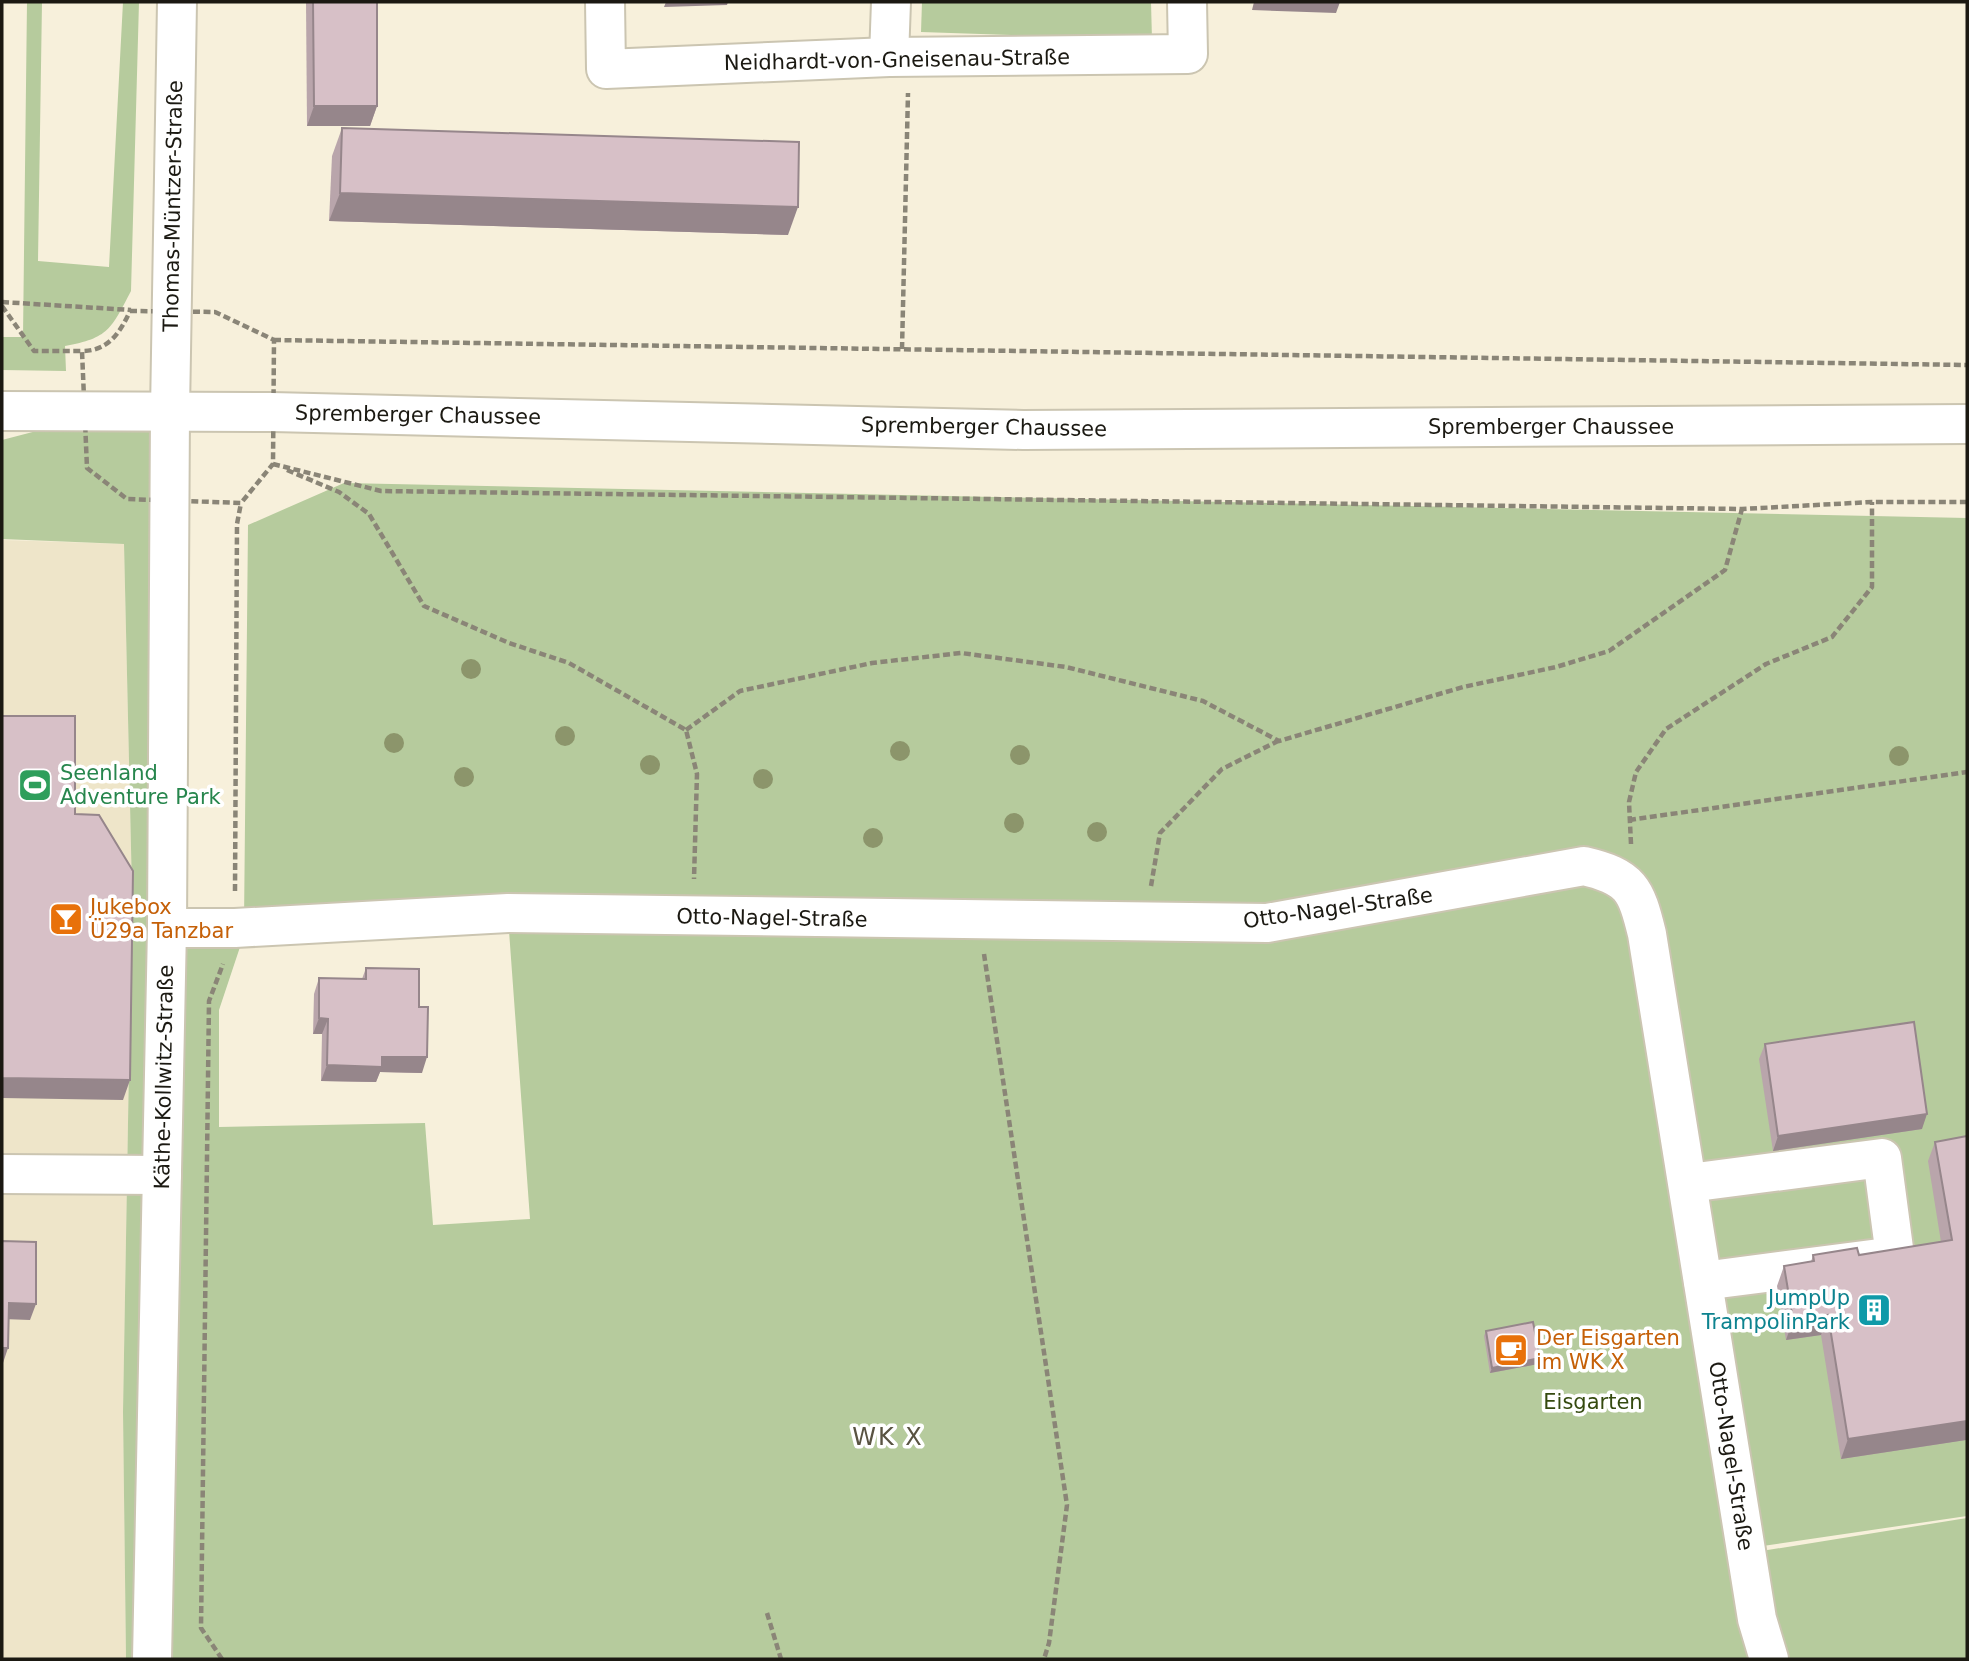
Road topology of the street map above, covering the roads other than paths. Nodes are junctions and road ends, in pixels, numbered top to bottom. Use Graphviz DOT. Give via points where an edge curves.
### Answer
graph roads {
  1 [pos="177,2"];
  2 [pos="605,2"];
  3 [pos="891,2"];
  4 [pos="1187,2"];
  5 [pos="899,57"];
  6 [pos="2,411"];
  7 [pos="170,411"];
  8 [pos="1967,424"];
  9 [pos="167,928"];
  10 [pos="2,1174"];
  11 [pos="162,1175"];
  12 [pos="1689,1183"];
  13 [pos="1703,1281"];
  14 [pos="152,1659"];
  15 [pos="1769,1659"];
  1 -- 7 [label="street, Thomas-Müntzer-Straße"];
  2 -- 5 [label="street, Neidhardt-von-Gneisenau-Straße" via="607,69"];
  3 -- 5 [label="street"];
  4 -- 5 [label="street, Neidhardt-von-Gneisenau-Straße" via="1188,54"];
  6 -- 7 [label="street, Spremberger Chaussee"];
  7 -- 8 [label="street, Spremberger Chaussee" via="1023,430"];
  7 -- 9 [label="street, Käthe-Kollwitz-Straße"];
  9 -- 11 [label="street, Käthe-Kollwitz-Straße"];
  9 -- 12 [label="street, Otto-Nagel-Straße" via="508,913 1267,923 1584,866 1626,882 1638,897"];
  10 -- 11 [label="street"];
  11 -- 14 [label="street, Käthe-Kollwitz-Straße"];
  12 -- 13 [label="street, Otto-Nagel-Straße"];
  12 -- 13 [label="street" via="1882,1158 1895,1256"];
  13 -- 15 [label="street, Otto-Nagel-Straße" via="1757,1619"];
}
